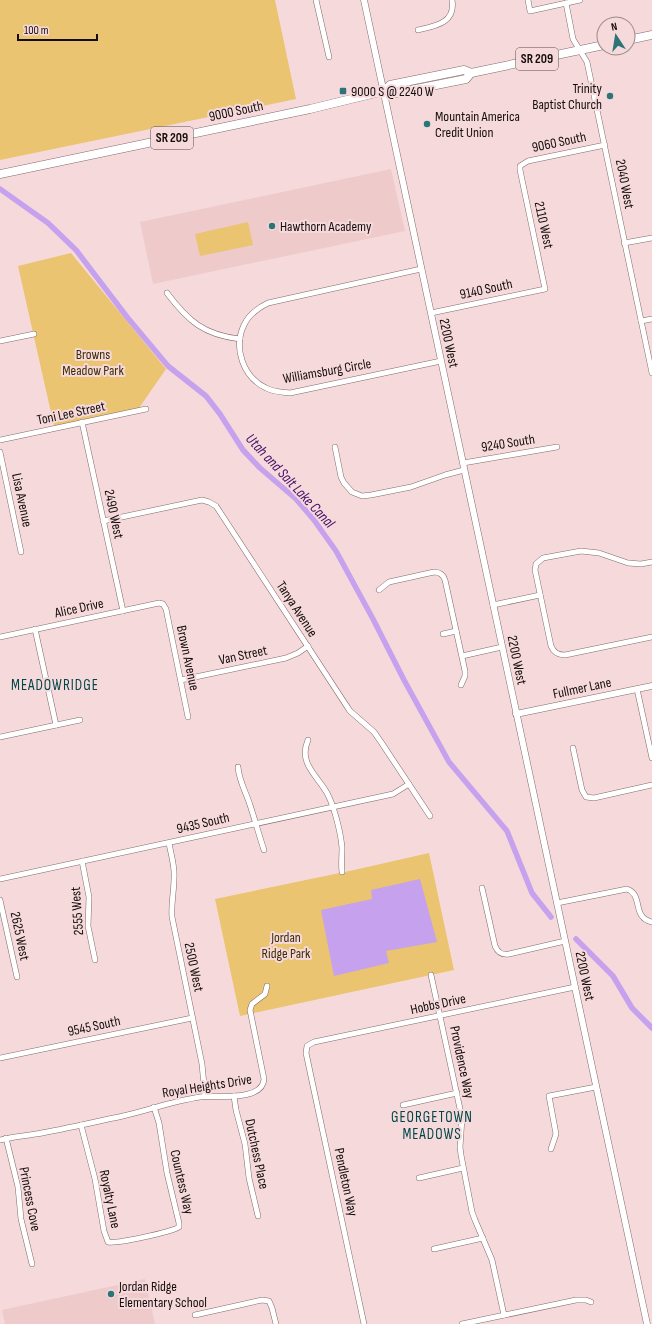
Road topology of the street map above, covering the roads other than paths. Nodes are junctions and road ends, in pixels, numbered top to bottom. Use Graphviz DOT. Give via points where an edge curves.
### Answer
graph roads {
  1 [pos="316,0"];
  2 [pos="364,0"];
  3 [pos="452,0"];
  4 [pos="528,0"];
  5 [pos="580,0"];
  6 [pos="566,3"];
  7 [pos="418,30"];
  8 [pos="652,36"];
  9 [pos="636,39"];
  10 [pos="596,47"];
  11 [pos="580,50"];
  12 [pos="329,57"];
  13 [pos="384,91"];
  14 [pos="605,145"];
  15 [pos="520,166"];
  16 [pos="0,174"];
  17 [pos="652,238"];
  18 [pos="624,244"];
  19 [pos="422,269"];
  20 [pos="545,288"];
  21 [pos="167,293"];
  22 [pos="431,313"];
  23 [pos="652,318"];
  24 [pos="641,321"];
  25 [pos="34,334"];
  26 [pos="240,339"];
  27 [pos="0,341"];
  28 [pos="441,360"];
  29 [pos="652,374"];
  30 [pos="146,409"];
  31 [pos="82,422"];
  32 [pos="0,440"];
  33 [pos="335,447"];
  34 [pos="557,447"];
  35 [pos="0,452"];
  36 [pos="463,463"];
  37 [pos="464,470"];
  38 [pos="103,521"];
  39 [pos="21,552"];
  40 [pos="652,562"];
  41 [pos="379,590"];
  42 [pos="540,595"];
  43 [pos="163,604"];
  44 [pos="493,605"];
  45 [pos="123,611"];
  46 [pos="35,630"];
  47 [pos="456,631"];
  48 [pos="443,634"];
  49 [pos="0,637"];
  50 [pos="652,637"];
  51 [pos="308,646"];
  52 [pos="502,647"];
  53 [pos="462,656"];
  54 [pos="181,680"];
  55 [pos="461,686"];
  56 [pos="652,686"];
  57 [pos="637,689"];
  58 [pos="516,714"];
  59 [pos="188,717"];
  60 [pos="80,720"];
  61 [pos="56,725"];
  62 [pos="0,737"];
  63 [pos="308,740"];
  64 [pos="573,748"];
  65 [pos="652,758"];
  66 [pos="238,767"];
  67 [pos="409,784"];
  68 [pos="652,785"];
  69 [pos="333,807"];
  70 [pos="430,816"];
  71 [pos="256,824"];
  72 [pos="169,843"];
  73 [pos="264,850"];
  74 [pos="82,861"];
  75 [pos="342,872"];
  76 [pos="0,879"];
  77 [pos="482,888"];
  78 [pos="0,900"];
  79 [pos="557,903"];
  80 [pos="652,922"];
  81 [pos="565,941"];
  82 [pos="95,960"];
  83 [pos="431,975"];
  84 [pos="16,976"];
  85 [pos="266,986"];
  86 [pos="575,987"];
  87 [pos="440,1016"];
  88 [pos="192,1018"];
  89 [pos="307,1046"];
  90 [pos="0,1058"];
  91 [pos="596,1087"];
  92 [pos="457,1093"];
  93 [pos="205,1096"];
  94 [pos="234,1096"];
  95 [pos="403,1105"];
  96 [pos="154,1107"];
  97 [pos="80,1125"];
  98 [pos="3,1139"];
  99 [pos="551,1149"];
  100 [pos="463,1168"];
  101 [pos="419,1178"];
  102 [pos="258,1216"];
  103 [pos="144,1237"];
  104 [pos="483,1238"];
  105 [pos="434,1249"];
  106 [pos="32,1264"];
  107 [pos="591,1302"];
  108 [pos="195,1315"];
  109 [pos="504,1315"];
  110 [pos="276,1324"];
  111 [pos="364,1324"];
  112 [pos="463,1324"];
  113 [pos="647,1324"];
  1 -- 12 [label="street"];
  2 -- 13 [label="street, 2200 West"];
  3 -- 7 [label="street" via="451,13 444,22"];
  4 -- 6 [label="street" via="530,11"];
  5 -- 6 [label="street"];
  6 -- 11 [label="street, 2040 West" via="573,39"];
  8 -- 9 [label="main road"];
  10 -- 11 [label="main road, 9000 South / SR 209"];
  11 -- 13 [label="main road, 9000 South / SR 209" via="471,73 466,79 391,94"];
  11 -- 14 [label="street, 2040 West" via="586,62"];
  13 -- 16 [label="main road, 9000 South / SR 209" via="293,113"];
  13 -- 19 [label="street, 2200 West"];
  14 -- 15 [label="street, 9060 South" via="528,161"];
  14 -- 18 [label="street, 2040 West"];
  15 -- 20 [label="street, 2110 West"];
  17 -- 18 [label="street"];
  18 -- 24 [label="street, 2040 West"];
  19 -- 22 [label="street, 2200 West"];
  19 -- 26 [label="street, Williamsburg Circle" via="268,303 250,316"];
  20 -- 22 [label="street, 9140 South"];
  21 -- 26 [label="street" via="198,326 227,338"];
  22 -- 28 [label="street, 2200 West"];
  23 -- 24 [label="street"];
  24 -- 29 [label="street, 2040 West"];
  25 -- 27 [label="street"];
  26 -- 28 [label="street, Williamsburg Circle" via="240,354 249,375 267,389 279,392 290,393"];
  28 -- 36 [label="street, 2200 West"];
  30 -- 31 [label="street, Toni Lee Street"];
  31 -- 32 [label="street, Toni Lee Street"];
  31 -- 38 [label="street, 2490 West"];
  33 -- 37 [label="street" via="344,483 352,492 362,496 411,486"];
  34 -- 36 [label="street, 9240 South"];
  35 -- 39 [label="street, Lisa Avenue"];
  36 -- 37 [label="street, 2200 West"];
  37 -- 44 [label="street, 2200 West"];
  38 -- 45 [label="street, 2490 West"];
  38 -- 51 [label="street, Tanya Avenue" via="202,500 213,504"];
  40 -- 42 [label="street" via="628,563 599,553 581,551 544,558 536,564 535,570"];
  41 -- 47 [label="street" via="392,581 434,572 441,574 445,580"];
  42 -- 44 [label="street"];
  42 -- 50 [label="street" via="551,646 557,654 565,655"];
  43 -- 45 [label="street, Alice Drive"];
  43 -- 54 [label="street, Brown Avenue"];
  44 -- 52 [label="street, 2200 West"];
  45 -- 46 [label="street, Alice Drive"];
  46 -- 49 [label="street, Alice Drive"];
  46 -- 61 [label="street"];
  47 -- 48 [label="street"];
  47 -- 53 [label="street"];
  51 -- 54 [label="street, Van Street" via="286,658"];
  51 -- 67 [label="street, Tanya Avenue" via="350,712 374,732"];
  52 -- 53 [label="street"];
  52 -- 58 [label="street, 2200 West"];
  53 -- 55 [label="street" via="465,674"];
  54 -- 59 [label="street, Brown Avenue"];
  56 -- 57 [label="street, Fullmer Lane"];
  57 -- 58 [label="street, Fullmer Lane"];
  57 -- 65 [label="street"];
  58 -- 79 [label="street, 2200 West"];
  60 -- 61 [label="street"];
  61 -- 62 [label="street"];
  63 -- 69 [label="street" via="305,751 309,766"];
  64 -- 68 [label="street" via="582,790 586,797 594,798"];
  66 -- 71 [label="street" via="240,782"];
  67 -- 69 [label="street, 9435 South" via="393,794"];
  67 -- 70 [label="street, Tanya Avenue"];
  69 -- 71 [label="street, 9435 South"];
  69 -- 75 [label="street" via="341,843"];
  71 -- 72 [label="street, 9435 South"];
  71 -- 73 [label="street"];
  72 -- 74 [label="street, 9435 South"];
  72 -- 88 [label="street, 2500 West" via="174,878 172,917"];
  74 -- 76 [label="street, 9435 South"];
  74 -- 82 [label="street, 2555 West" via="89,897 88,926"];
  77 -- 81 [label="street" via="495,946 499,953 509,954"];
  78 -- 84 [label="street, 2625 West"];
  79 -- 80 [label="street" via="627,889 636,896 641,915"];
  79 -- 81 [label="street, 2200 West"];
  81 -- 86 [label="street, 2200 West"];
  83 -- 87 [label="street, Providence Way"];
  85 -- 94 [label="street, Royal Heights Drive" via="265,994 252,1004 250,1010 264,1082 258,1091"];
  86 -- 87 [label="street, Hobbs Drive"];
  86 -- 91 [label="street, 2200 West"];
  87 -- 89 [label="street, Hobbs Drive" via="314,1042"];
  87 -- 92 [label="street, Providence Way"];
  88 -- 90 [label="street, 9545 South"];
  88 -- 93 [label="street, 2500 West" via="203,1068"];
  89 -- 111 [label="street, Pendleton Way" via="308,1061"];
  91 -- 99 [label="street" via="549,1096 556,1134"];
  91 -- 113 [label="street, 2200 West"];
  92 -- 95 [label="street"];
  92 -- 100 [label="street, Providence Way" via="462,1118 460,1147"];
  93 -- 94 [label="street, Royal Heights Drive"];
  93 -- 96 [label="street, Royal Heights Drive"];
  94 -- 102 [label="street, Dutchess Place"];
  96 -- 97 [label="street, Royal Heights Drive"];
  96 -- 103 [label="street, Countess Way" via="179,1227"];
  97 -- 98 [label="street, Royal Heights Drive"];
  97 -- 103 [label="street, Royalty Lane" via="95,1179 108,1242"];
  98 -- 106 [label="street, Princess Cove" via="18,1187 21,1219"];
  100 -- 101 [label="street"];
  100 -- 104 [label="street, Providence Way" via="475,1220"];
  104 -- 105 [label="street"];
  104 -- 109 [label="street, Providence Way" via="492,1260"];
  107 -- 109 [label="street" via="576,1300"];
  108 -- 110 [label="street" via="262,1300 269,1301"];
  109 -- 112 [label="street"];
}
